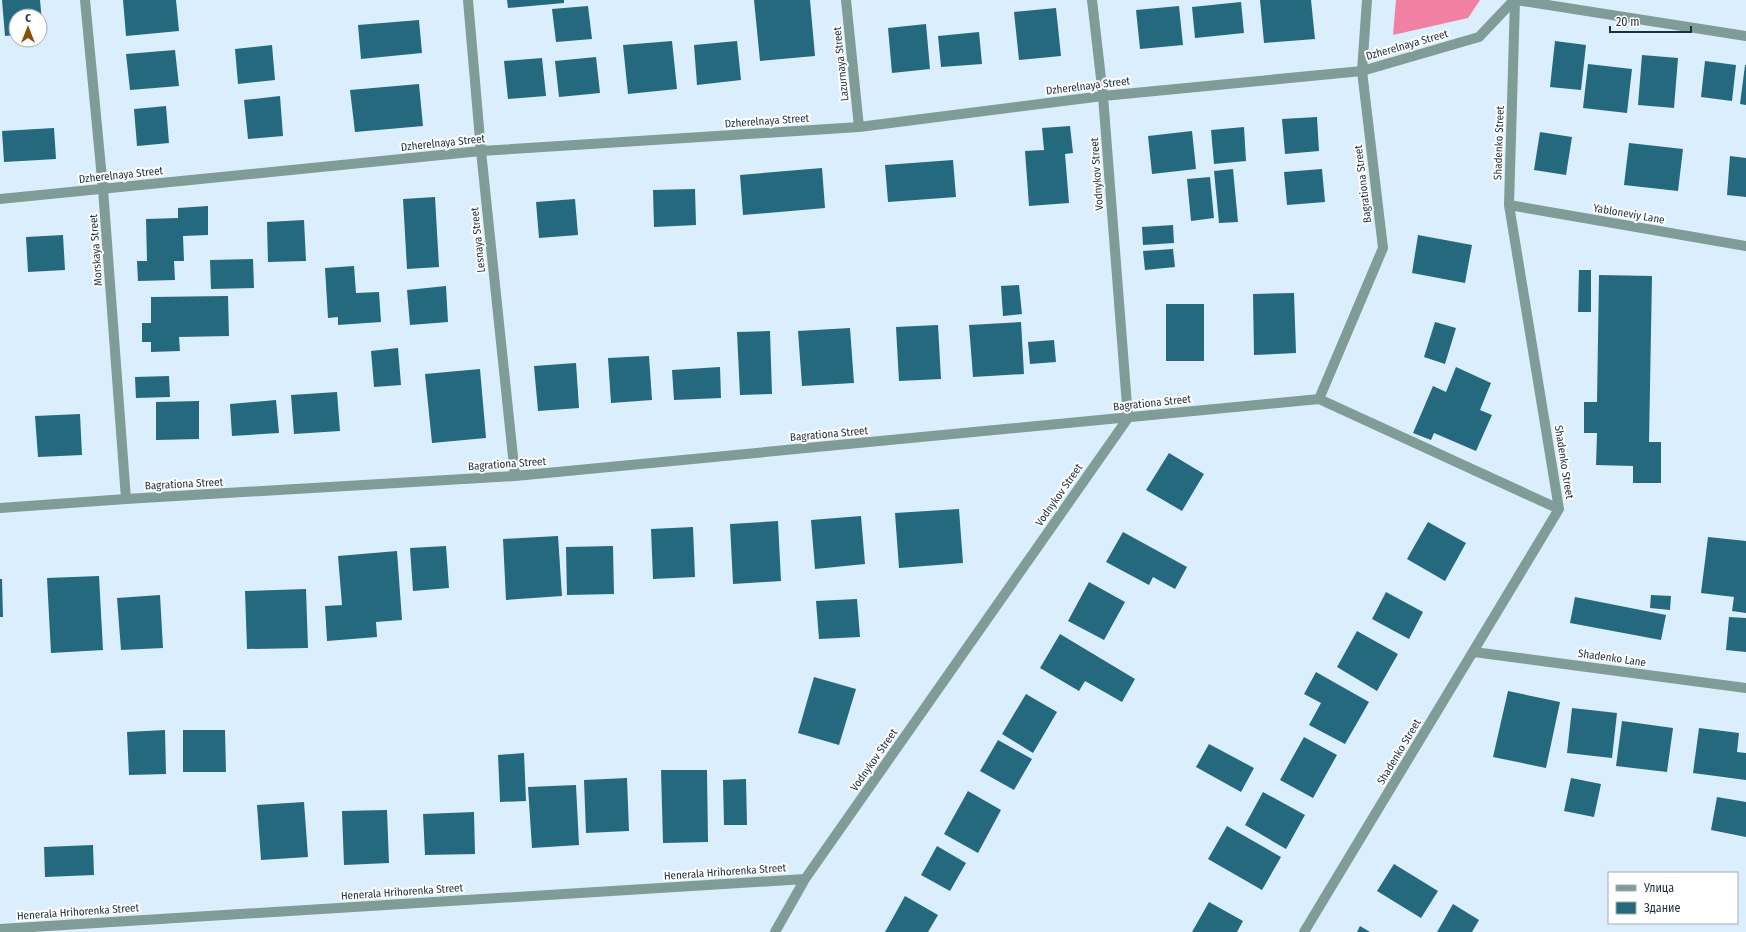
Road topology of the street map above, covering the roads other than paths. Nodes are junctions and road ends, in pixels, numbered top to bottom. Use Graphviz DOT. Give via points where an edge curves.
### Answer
graph roads {
  1 [pos="85,0"];
  2 [pos="468,0"];
  3 [pos="846,0"];
  4 [pos="1092,0"];
  5 [pos="1367,0"];
  6 [pos="1515,0"];
  7 [pos="1746,36"];
  8 [pos="1362,71"];
  9 [pos="1103,96"];
  10 [pos="859,127"];
  11 [pos="481,151"];
  12 [pos="103,190"];
  13 [pos="0,198"];
  14 [pos="1509,205"];
  15 [pos="1746,246"];
  16 [pos="1319,399"];
  17 [pos="1128,418"];
  18 [pos="515,476"];
  19 [pos="126,499"];
  20 [pos="0,508"];
  21 [pos="1559,509"];
  22 [pos="1474,652"];
  23 [pos="1746,688"];
  24 [pos="805,879"];
  25 [pos="0,929"];
  26 [pos="775,932"];
  27 [pos="1304,932"];
  1 -- 12 [label="street, Morskaya Street"];
  2 -- 11 [label="street, Lesnaya Street"];
  3 -- 10 [label="street, Lazurnaya Street"];
  4 -- 9 [label="street, Vodnykov Street"];
  5 -- 8 [label="street"];
  6 -- 7 [label="street"];
  6 -- 8 [label="street, Dzherelnaya Street" via="1479,37"];
  6 -- 14 [label="street, Shadenko Street"];
  8 -- 9 [label="street, Dzherelnaya Street"];
  8 -- 16 [label="street, Bagrationa Street" via="1383,248"];
  9 -- 10 [label="street, Dzherelnaya Street"];
  9 -- 17 [label="street, Vodnykov Street"];
  10 -- 11 [label="street, Dzherelnaya Street"];
  11 -- 12 [label="street, Dzherelnaya Street"];
  11 -- 18 [label="street, Lesnaya Street"];
  12 -- 13 [label="street, Dzherelnaya Street"];
  12 -- 19 [label="street, Morskaya Street"];
  14 -- 15 [label="street, Yabloneviy Lane"];
  14 -- 21 [label="street, Shadenko Street"];
  16 -- 17 [label="street, Bagrationa Street"];
  16 -- 21 [label="street"];
  17 -- 18 [label="street, Bagrationa Street"];
  17 -- 24 [label="street, Vodnykov Street"];
  18 -- 19 [label="street, Bagrationa Street"];
  19 -- 20 [label="street, Bagrationa Street"];
  21 -- 22 [label="street, Shadenko Street"];
  22 -- 23 [label="street, Shadenko Lane"];
  22 -- 27 [label="street, Shadenko Street"];
  24 -- 25 [label="street, Henerala Hrihorenka Street"];
  24 -- 26 [label="street, Vodnykov Street"];
}
